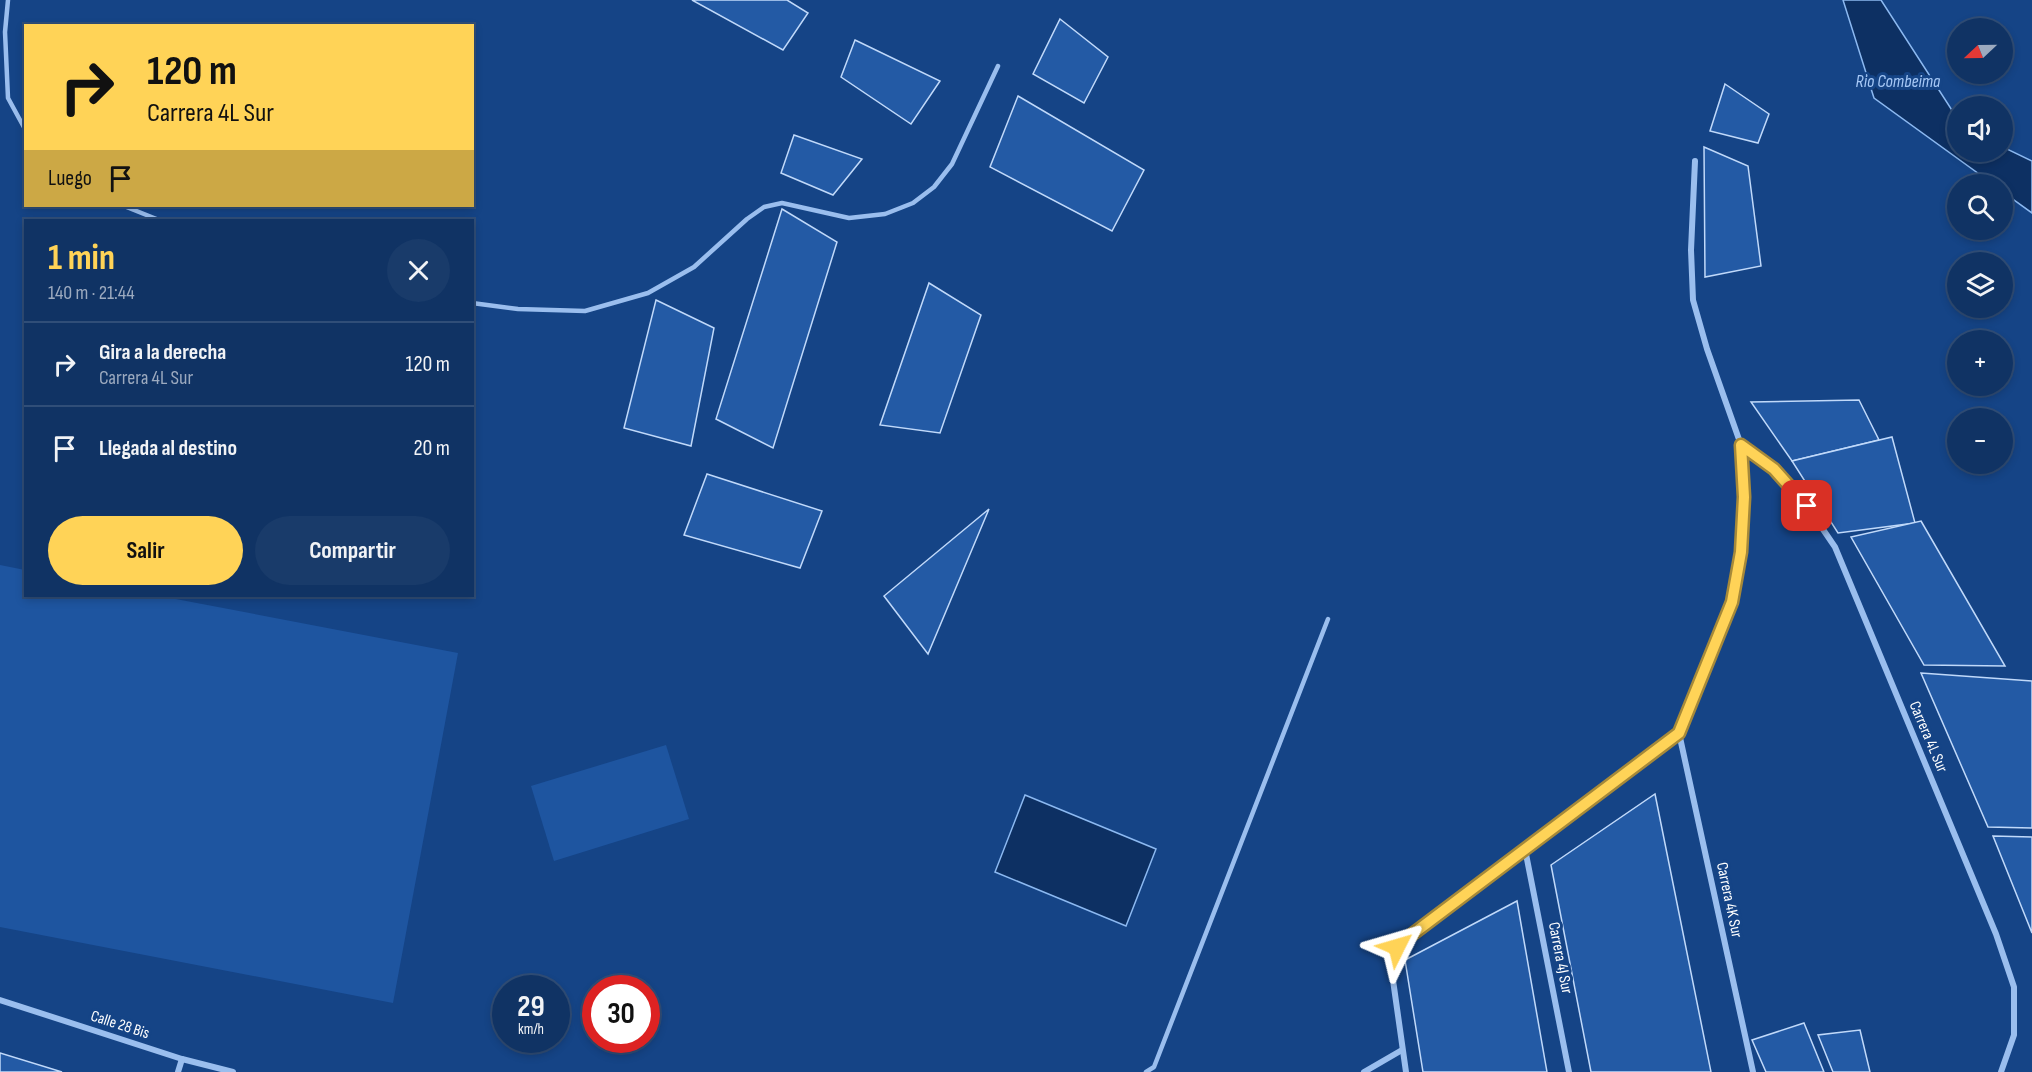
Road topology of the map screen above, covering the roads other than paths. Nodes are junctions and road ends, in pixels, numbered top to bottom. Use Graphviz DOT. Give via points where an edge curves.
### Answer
graph roads {
  1 [pos="8,0"];
  2 [pos="998,66"];
  3 [pos="24,127"];
  4 [pos="1695,161"];
  5 [pos="126,207"];
  6 [pos="156,219"];
  7 [pos="474,303"];
  8 [pos="1741,445"];
  9 [pos="1328,619"];
  10 [pos="1679,733"];
  11 [pos="1525,849"];
  12 [pos="0,1000"];
  13 [pos="1402,1050"];
  14 [pos="182,1059"];
  15 [pos="178,1072"];
  16 [pos="232,1072"];
  17 [pos="1146,1072"];
  18 [pos="1364,1072"];
  19 [pos="1406,1072"];
  20 [pos="1569,1072"];
  21 [pos="1753,1072"];
  22 [pos="2001,1072"];
  1 -- 3 [label="lane" via="8,98"];
  2 -- 7 [label="lane" via="952,164 934,187 913,203 885,214 849,218 782,203 764,207 694,267 648,293 585,311"];
  4 -- 8 [label="street" via="1693,300"];
  5 -- 6 [label="lane"];
  8 -- 10 [label="street" via="1741,552 1732,602"];
  8 -- 22 [label="street, Carrera 4L Sur" via="1774,469 1807,506 1835,547 1996,934 2014,987 2014,1035"];
  9 -- 17 [label="lane" via="1154,1067"];
  10 -- 11 [label="street"];
  10 -- 21 [label="street, Carrera 4K Sur"];
  11 -- 13 [label="street" via="1397,947 1392,973"];
  11 -- 20 [label="street, Carrera 4J Sur"];
  12 -- 14 [label="street, Calle 28 Bis"];
  13 -- 18 [label="street"];
  13 -- 19 [label="street"];
  14 -- 15 [label="street"];
  14 -- 16 [label="street, Calle 28 Bis"];
}
